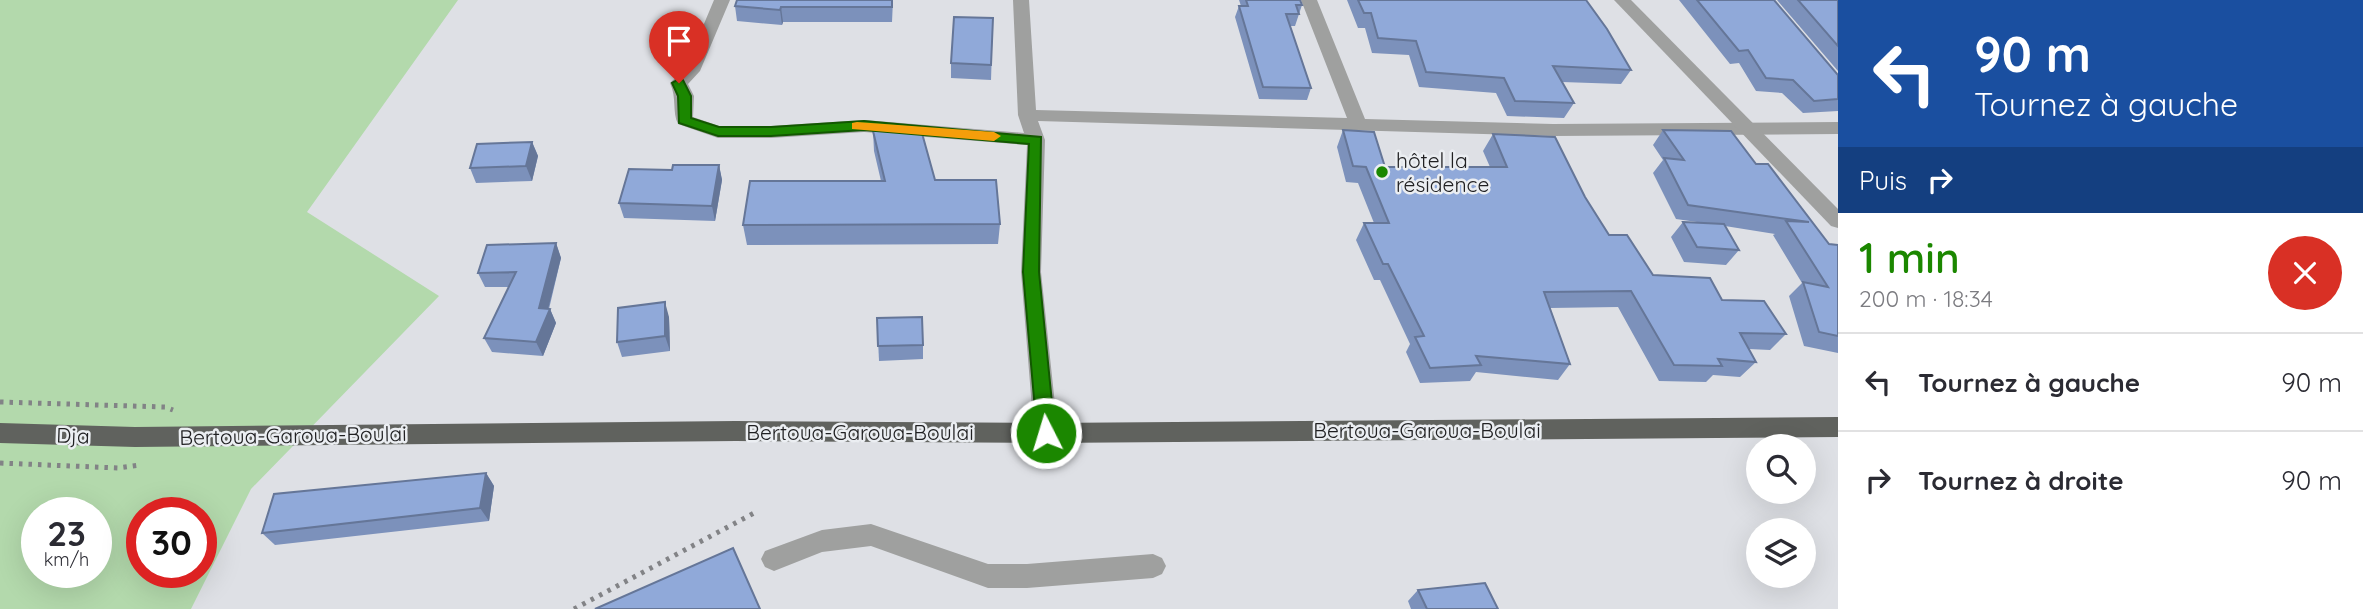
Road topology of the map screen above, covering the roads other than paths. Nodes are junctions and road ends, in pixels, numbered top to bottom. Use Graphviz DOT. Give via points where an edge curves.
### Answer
graph roads {
  1 [pos="722,0"];
  2 [pos="1021,0"];
  3 [pos="1309,0"];
  4 [pos="1622,0"];
  5 [pos="1027,115"];
  6 [pos="1359,126"];
  7 [pos="1750,128"];
  8 [pos="1838,128"];
  9 [pos="1037,140"];
  10 [pos="1838,221"];
  11 [pos="1838,427"];
  12 [pos="6,433"];
  13 [pos="1046,433"];
  14 [pos="135,437"];
  15 [pos="774,559"];
  16 [pos="1153,566"];
  1 -- 9 [label="street" via="692,71 679,83 685,96 684,120 718,132 864,126"];
  2 -- 5 [label="street"];
  3 -- 6 [label="street"];
  4 -- 7 [label="street"];
  5 -- 6 [label="street"];
  5 -- 9 [label="street"];
  6 -- 7 [label="street"];
  7 -- 8 [label="street"];
  7 -- 10 [label="street"];
  9 -- 13 [label="street" via="1031,272"];
  11 -- 13 [label="highway, Bertoua-Garoua-Boulai"];
  12 -- 14 [label="highway, Dja"];
  13 -- 14 [label="highway, Bertoua-Garoua-Boulai"];
  15 -- 16 [label="street" via="822,541 871,535 988,576"];
}
